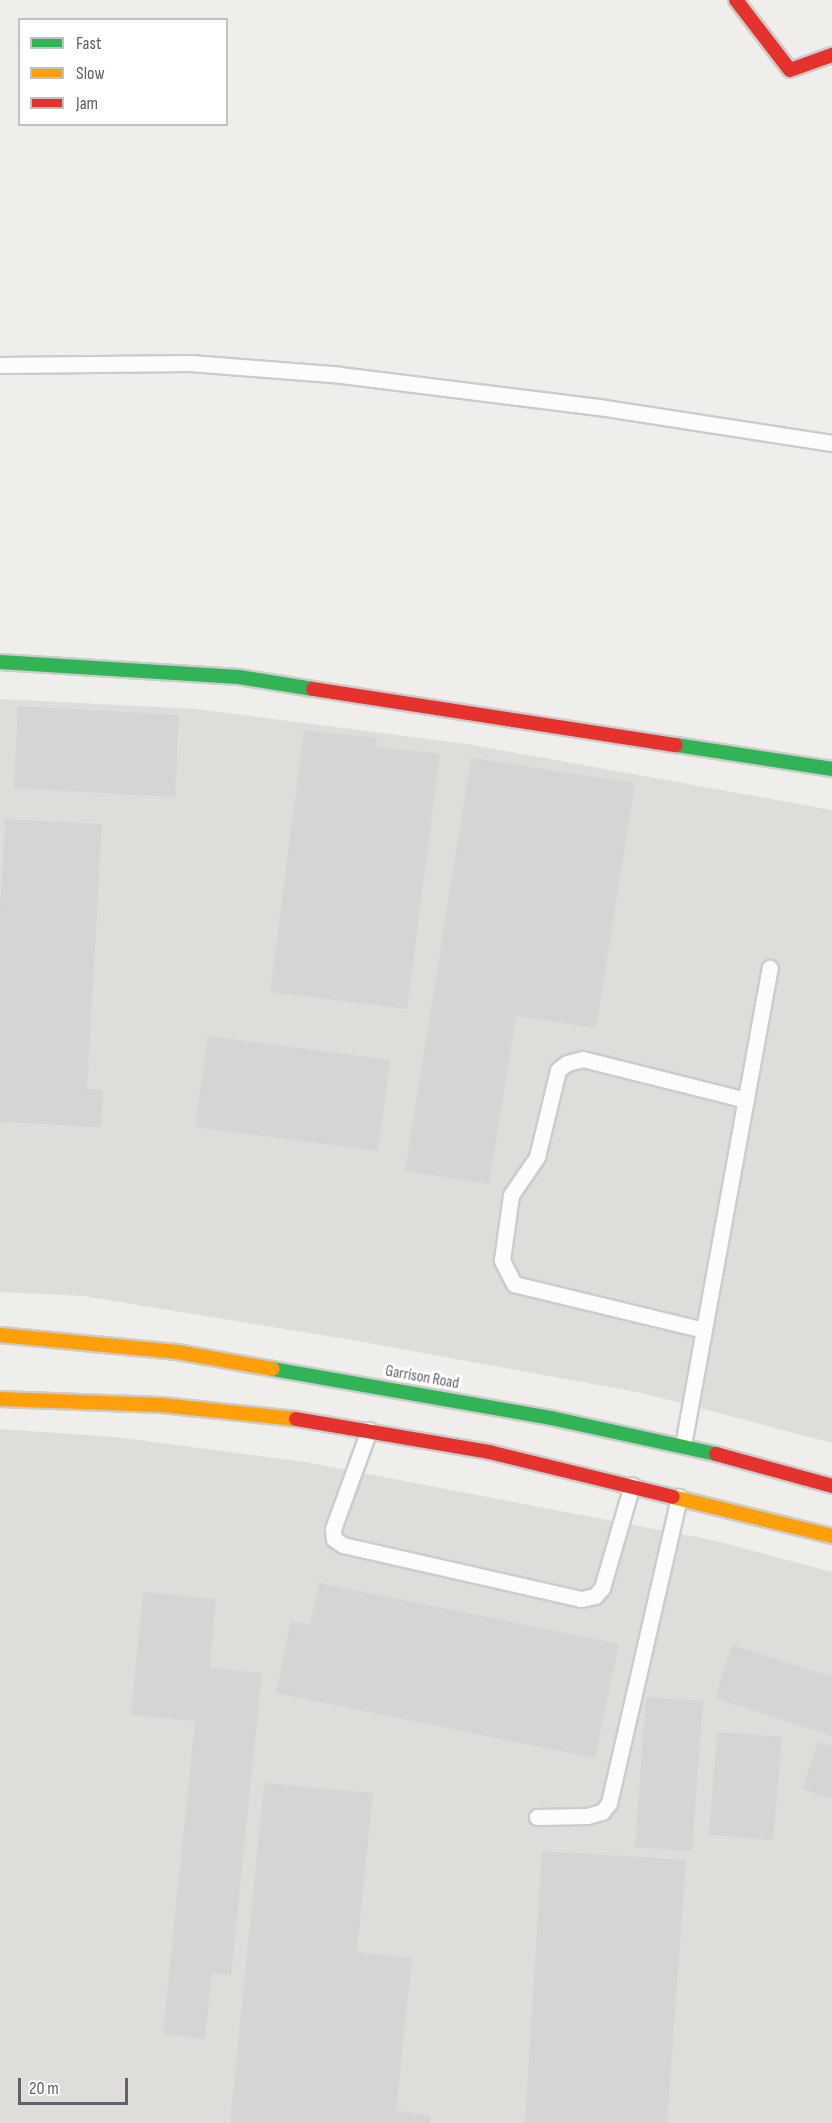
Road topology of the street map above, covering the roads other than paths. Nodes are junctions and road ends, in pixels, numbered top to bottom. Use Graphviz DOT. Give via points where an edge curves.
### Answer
graph roads {
  1 [pos="736,0"];
  2 [pos="832,56"];
  3 [pos="0,365"];
  4 [pos="832,443"];
  5 [pos="0,662"];
  6 [pos="832,769"];
  7 [pos="770,968"];
  8 [pos="746,1100"];
  9 [pos="704,1330"];
  10 [pos="0,1335"];
  11 [pos="0,1399"];
  12 [pos="369,1430"];
  13 [pos="683,1445"];
  14 [pos="632,1485"];
  15 [pos="832,1486"];
  16 [pos="680,1497"];
  17 [pos="832,1536"];
  18 [pos="537,1817"];
  1 -- 2 [label="main road" via="790,70"];
  3 -- 4 [label="lane" via="190,363 341,375 599,407"];
  5 -- 6 [label="main road" via="239,677"];
  7 -- 8 [label="lane"];
  8 -- 9 [label="lane"];
  8 -- 9 [label="lane" via="583,1059 567,1063 558,1070 537,1157 511,1195 502,1260 514,1284"];
  9 -- 13 [label="lane"];
  10 -- 13 [label="main road, Garrison Road" via="177,1352"];
  11 -- 12 [label="main road" via="161,1405"];
  12 -- 14 [label="main road"];
  12 -- 14 [label="lane" via="333,1529 334,1539 343,1545 581,1599 595,1596 602,1588"];
  13 -- 15 [label="main road, Garrison Road"];
  14 -- 16 [label="main road"];
  16 -- 17 [label="main road"];
  16 -- 18 [label="lane" via="609,1803 602,1812 587,1816"];
}
